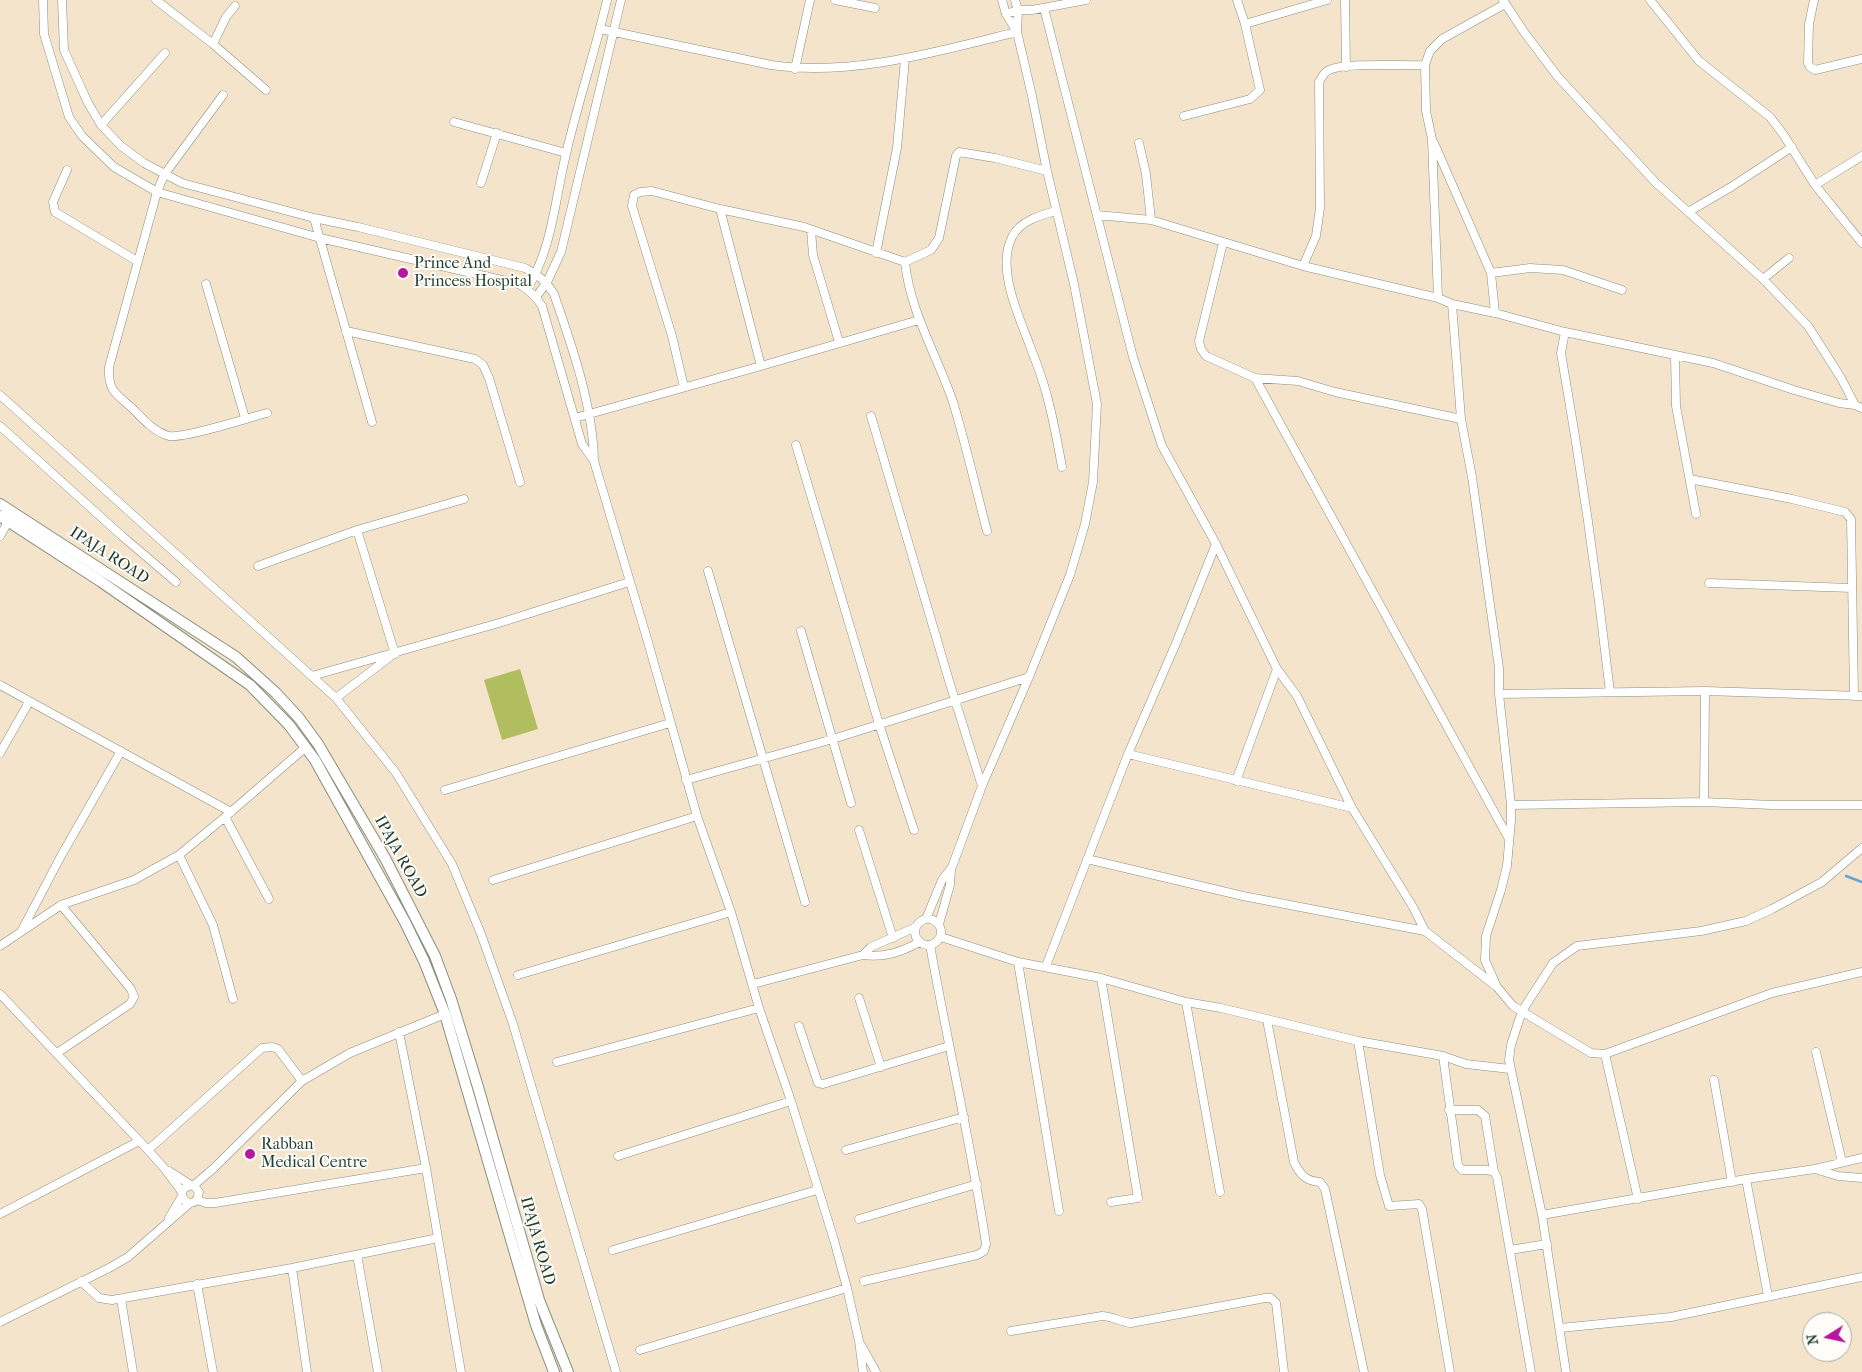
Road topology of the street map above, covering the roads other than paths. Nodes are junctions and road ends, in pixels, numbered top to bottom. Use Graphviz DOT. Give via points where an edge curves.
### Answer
graph roads {
  1 [pos="43,0"];
  2 [pos="62,0"];
  3 [pos="156,0"];
  4 [pos="607,0"];
  5 [pos="621,0"];
  6 [pos="810,0"];
  7 [pos="835,0"];
  8 [pos="1002,0"];
  9 [pos="1015,0"];
  10 [pos="1086,0"];
  11 [pos="1237,0"];
  12 [pos="1327,0"];
  13 [pos="1345,0"];
  14 [pos="1650,0"];
  15 [pos="1814,0"];
  16 [pos="1504,2"];
  17 [pos="236,6"];
  18 [pos="875,8"];
  19 [pos="1044,8"];
  20 [pos="1018,10"];
  21 [pos="1006,14"];
  22 [pos="1245,24"];
  23 [pos="600,29"];
  24 [pos="614,31"];
  25 [pos="1017,32"];
  26 [pos="213,44"];
  27 [pos="165,54"];
  28 [pos="904,59"];
  29 [pos="1861,59"];
  30 [pos="1425,65"];
  31 [pos="1346,66"];
  32 [pos="795,68"];
  33 [pos="266,90"];
  34 [pos="223,95"];
  35 [pos="1184,116"];
  36 [pos="454,122"];
  37 [pos="101,125"];
  38 [pos="497,133"];
  39 [pos="1432,139"];
  40 [pos="1139,143"];
  41 [pos="1792,147"];
  42 [pos="566,153"];
  43 [pos="1862,156"];
  44 [pos="67,170"];
  45 [pos="1047,171"];
  46 [pos="164,175"];
  47 [pos="481,183"];
  48 [pos="1815,186"];
  49 [pos="157,192"];
  50 [pos="720,209"];
  51 [pos="1056,211"];
  52 [pos="1688,212"];
  53 [pos="1097,215"];
  54 [pos="314,218"];
  55 [pos="1151,220"];
  56 [pos="811,230"];
  57 [pos="320,238"];
  58 [pos="1223,243"];
  59 [pos="1862,243"];
  60 [pos="876,253"];
  61 [pos="1789,258"];
  62 [pos="137,262"];
  63 [pos="905,262"];
  64 [pos="1303,266"];
  65 [pos="1491,273"];
  66 [pos="537,274"];
  67 [pos="1762,279"];
  68 [pos="547,282"];
  69 [pos="206,284"];
  70 [pos="527,289"];
  71 [pos="1622,290"];
  72 [pos="536,297"];
  73 [pos="1438,298"];
  74 [pos="1452,304"];
  75 [pos="1495,313"];
  76 [pos="919,320"];
  77 [pos="346,331"];
  78 [pos="1565,332"];
  79 [pos="839,342"];
  80 [pos="1675,355"];
  81 [pos="761,366"];
  82 [pos="1255,378"];
  83 [pos="684,388"];
  84 [pos="0,394"];
  85 [pos="1859,406"];
  86 [pos="266,413"];
  87 [pos="588,415"];
  88 [pos="871,416"];
  89 [pos="245,418"];
  90 [pos="575,418"];
  91 [pos="1461,419"];
  92 [pos="372,422"];
  93 [pos="0,426"];
  94 [pos="796,445"];
  95 [pos="594,461"];
  96 [pos="1062,467"];
  97 [pos="1690,480"];
  98 [pos="520,482"];
  99 [pos="464,499"];
  100 [pos="0,504"];
  101 [pos="1696,514"];
  102 [pos="4,519"];
  103 [pos="356,530"];
  104 [pos="987,531"];
  105 [pos="0,536"];
  106 [pos="1216,544"];
  107 [pos="79,555"];
  108 [pos="73,564"];
  109 [pos="258,566"];
  110 [pos="708,571"];
  111 [pos="176,582"];
  112 [pos="629,582"];
  113 [pos="1709,583"];
  114 [pos="1852,588"];
  115 [pos="801,630"];
  116 [pos="395,654"];
  117 [pos="1277,669"];
  118 [pos="312,676"];
  119 [pos="1029,677"];
  120 [pos="0,685"];
  121 [pos="1705,691"];
  122 [pos="1610,692"];
  123 [pos="1499,694"];
  124 [pos="1858,696"];
  125 [pos="336,698"];
  126 [pos="955,700"];
  127 [pos="29,702"];
  128 [pos="670,723"];
  129 [pos="879,724"];
  130 [pos="833,739"];
  131 [pos="306,747"];
  132 [pos="121,750"];
  133 [pos="0,753"];
  134 [pos="1128,754"];
  135 [pos="763,760"];
  136 [pos="686,780"];
  137 [pos="1236,781"];
  138 [pos="982,786"];
  139 [pos="445,790"];
  140 [pos="1704,802"];
  141 [pos="851,803"];
  142 [pos="1511,805"];
  143 [pos="1862,805"];
  144 [pos="1352,808"];
  145 [pos="228,814"];
  146 [pos="697,816"];
  147 [pos="859,830"];
  148 [pos="914,830"];
  149 [pos="1509,839"];
  150 [pos="1862,848"];
  151 [pos="179,854"];
  152 [pos="1087,859"];
  153 [pos="952,867"];
  154 [pos="493,880"];
  155 [pos="269,899"];
  156 [pos="804,902"];
  157 [pos="61,905"];
  158 [pos="731,912"];
  159 [pos="416,917"];
  160 [pos="926,919"];
  161 [pos="405,922"];
  162 [pos="939,924"];
  163 [pos="916,927"];
  164 [pos="1424,930"];
  165 [pos="22,932"];
  166 [pos="941,937"];
  167 [pos="893,938"];
  168 [pos="920,942"];
  169 [pos="0,946"];
  170 [pos="930,946"];
  171 [pos="862,955"];
  172 [pos="1018,962"];
  173 [pos="1046,966"];
  174 [pos="1862,972"];
  175 [pos="518,975"];
  176 [pos="1101,978"];
  177 [pos="753,984"];
  178 [pos="1497,987"];
  179 [pos="0,994"];
  180 [pos="233,998"];
  181 [pos="859,998"];
  182 [pos="1186,1002"];
  183 [pos="759,1008"];
  184 [pos="1522,1011"];
  185 [pos="445,1014"];
  186 [pos="1267,1020"];
  187 [pos="798,1026"];
  188 [pos="399,1032"];
  189 [pos="1358,1041"];
  190 [pos="949,1046"];
  191 [pos="1816,1052"];
  192 [pos="57,1053"];
  193 [pos="1606,1054"];
  194 [pos="1443,1056"];
  195 [pos="557,1062"];
  196 [pos="881,1067"];
  197 [pos="1510,1070"];
  198 [pos="1714,1080"];
  199 [pos="302,1081"];
  200 [pos="791,1101"];
  201 [pos="1449,1110"];
  202 [pos="964,1117"];
  203 [pos="139,1141"];
  204 [pos="148,1150"];
  205 [pos="846,1150"];
  206 [pos="618,1156"];
  207 [pos="1862,1158"];
  208 [pos="1842,1162"];
  209 [pos="214,1168"];
  210 [pos="426,1168"];
  211 [pos="165,1169"];
  212 [pos="1815,1169"];
  213 [pos="1494,1172"];
  214 [pos="1862,1178"];
  215 [pos="1746,1179"];
  216 [pos="1732,1182"];
  217 [pos="977,1184"];
  218 [pos="192,1186"];
  219 [pos="817,1190"];
  220 [pos="1220,1192"];
  221 [pos="182,1194"];
  222 [pos="195,1198"];
  223 [pos="1638,1198"];
  224 [pos="1111,1202"];
  225 [pos="1059,1212"];
  226 [pos="0,1214"];
  227 [pos="1542,1215"];
  228 [pos="859,1219"];
  229 [pos="166,1224"];
  230 [pos="438,1238"];
  231 [pos="1547,1244"];
  232 [pos="613,1250"];
  233 [pos="1510,1250"];
  234 [pos="357,1254"];
  235 [pos="292,1268"];
  236 [pos="1862,1277"];
  237 [pos="82,1281"];
  238 [pos="864,1281"];
  239 [pos="197,1284"];
  240 [pos="847,1288"];
  241 [pos="1768,1296"];
  242 [pos="121,1299"];
  243 [pos="0,1322"];
  244 [pos="1560,1328"];
  245 [pos="1012,1331"];
  246 [pos="859,1341"];
  247 [pos="640,1350"];
  248 [pos="133,1372"];
  249 [pos="213,1372"];
  250 [pos="307,1372"];
  251 [pos="378,1372"];
  252 [pos="461,1372"];
  253 [pos="554,1372"];
  254 [pos="568,1372"];
  255 [pos="616,1372"];
  256 [pos="863,1372"];
  257 [pos="876,1372"];
  258 [pos="1284,1372"];
  259 [pos="1364,1372"];
  260 [pos="1450,1372"];
  261 [pos="1531,1372"];
  262 [pos="1566,1372"];
  1 -- 49 [label="street" via="44,34 69,117 82,136 114,167"];
  2 -- 37 [label="street" via="64,50"];
  3 -- 26 [label="street"];
  4 -- 23 [label="street"];
  5 -- 24 [label="street"];
  6 -- 32 [label="street"];
  7 -- 18 [label="street"];
  8 -- 21 [label="street"];
  9 -- 20 [label="street"];
  10 -- 19 [label="street"];
  11 -- 22 [label="street"];
  12 -- 22 [label="street"];
  13 -- 31 [label="street"];
  14 -- 41 [label="street" via="1699,61 1770,117"];
  15 -- 29 [label="street" via="1809,24 1810,68 1815,70"];
  16 -- 30 [label="street" via="1442,39 1430,51"];
  16 -- 52 [label="street" via="1558,78 1656,184"];
  17 -- 26 [label="street" via="226,17"];
  19 -- 20 [label="street"];
  19 -- 53 [label="street"];
  20 -- 21 [label="street"];
  20 -- 25 [label="street"];
  21 -- 25 [label="street"];
  22 -- 35 [label="street" via="1260,90 1250,99"];
  23 -- 24 [label="street"];
  23 -- 42 [label="street"];
  24 -- 32 [label="street"];
  24 -- 68 [label="street" via="562,252"];
  25 -- 28 [label="street"];
  25 -- 45 [label="street"];
  26 -- 33 [label="street"];
  27 -- 37 [label="street"];
  28 -- 32 [label="street"];
  28 -- 60 [label="street" via="897,148"];
  30 -- 31 [label="street"];
  30 -- 39 [label="street" via="1426,111"];
  31 -- 64 [label="street" via="1330,69 1319,82 1320,208 1316,236"];
  34 -- 46 [label="street"];
  36 -- 38 [label="street"];
  37 -- 46 [label="street" via="121,146"];
  38 -- 42 [label="street"];
  38 -- 47 [label="street"];
  39 -- 65 [label="street"];
  39 -- 73 [label="street"];
  40 -- 55 [label="street"];
  41 -- 48 [label="street"];
  41 -- 52 [label="street"];
  42 -- 66 [label="street"];
  43 -- 48 [label="street"];
  44 -- 62 [label="street" via="53,202 55,212"];
  45 -- 51 [label="street"];
  45 -- 63 [label="street" via="959,152 940,238 931,250"];
  46 -- 49 [label="street"];
  46 -- 54 [label="street" via="182,183"];
  48 -- 59 [label="street"];
  49 -- 57 [label="street"];
  49 -- 62 [label="street"];
  50 -- 56 [label="street"];
  50 -- 81 [label="street"];
  50 -- 83 [label="street" via="652,191 634,195 632,206 672,336"];
  51 -- 96 [label="street" via="1041,214 1021,225 1012,236 1007,253 1012,300 1048,400"];
  51 -- 119 [label="street" via="1097,404 1093,482 1070,575"];
  52 -- 67 [label="street"];
  53 -- 55 [label="street"];
  53 -- 106 [label="street" via="1133,357 1162,446"];
  54 -- 57 [label="street"];
  54 -- 66 [label="street" via="358,226"];
  55 -- 58 [label="street"];
  56 -- 60 [label="street"];
  56 -- 79 [label="street" via="813,255"];
  57 -- 70 [label="street" via="519,284"];
  57 -- 77 [label="street"];
  58 -- 64 [label="street"];
  58 -- 82 [label="street" via="1200,341 1201,349 1206,356"];
  60 -- 63 [label="street"];
  61 -- 67 [label="street"];
  62 -- 89 [label="street" via="109,367 108,379 112,390 154,428 169,436"];
  63 -- 76 [label="street" via="907,281"];
  64 -- 73 [label="street"];
  65 -- 71 [label="street" via="1530,268 1563,270"];
  65 -- 75 [label="street"];
  66 -- 68 [label="street"];
  66 -- 70 [label="street"];
  67 -- 85 [label="street" via="1808,326"];
  68 -- 72 [label="street"];
  68 -- 87 [label="street" via="562,317"];
  69 -- 89 [label="street"];
  70 -- 72 [label="street"];
  72 -- 90 [label="street" via="545,314"];
  73 -- 74 [label="street"];
  74 -- 75 [label="street"];
  74 -- 91 [label="street"];
  75 -- 78 [label="street"];
  76 -- 79 [label="street"];
  76 -- 104 [label="street" via="952,402"];
  77 -- 92 [label="street"];
  77 -- 98 [label="street" via="475,359 483,365"];
  78 -- 80 [label="street"];
  78 -- 122 [label="street" via="1561,353 1587,505"];
  79 -- 81 [label="street"];
  80 -- 85 [label="street"];
  80 -- 97 [label="street" via="1676,406"];
  81 -- 83 [label="street"];
  82 -- 91 [label="street" via="1298,381"];
  82 -- 149 [label="street"];
  83 -- 87 [label="street"];
  84 -- 118 [label="street"];
  86 -- 89 [label="street"];
  87 -- 90 [label="street"];
  87 -- 95 [label="street"];
  88 -- 126 [label="street"];
  90 -- 95 [label="street" via="582,444"];
  91 -- 123 [label="street" via="1499,668"];
  93 -- 111 [label="street"];
  94 -- 129 [label="street"];
  95 -- 112 [label="street"];
  97 -- 101 [label="street"];
  97 -- 114 [label="street" via="1845,512 1851,519"];
  99 -- 103 [label="street"];
  100 -- 107 [label="main road, IPAJA ROAD"];
  102 -- 105 [label="street"];
  102 -- 108 [label="main road, IPAJA ROAD"];
  103 -- 109 [label="street"];
  103 -- 116 [label="street"];
  106 -- 117 [label="street"];
  106 -- 134 [label="street"];
  107 -- 108 [label="main road"];
  107 -- 159 [label="main road, IPAJA ROAD" via="236,657 276,693 318,744"];
  108 -- 131 [label="main road, IPAJA ROAD" via="250,685"];
  110 -- 135 [label="street"];
  112 -- 116 [label="street"];
  112 -- 128 [label="street"];
  113 -- 114 [label="street"];
  114 -- 124 [label="street"];
  115 -- 130 [label="street"];
  116 -- 118 [label="street"];
  116 -- 125 [label="street"];
  117 -- 137 [label="street"];
  117 -- 144 [label="street" via="1298,696"];
  118 -- 125 [label="street"];
  119 -- 126 [label="street"];
  119 -- 138 [label="street"];
  120 -- 127 [label="street"];
  121 -- 122 [label="street"];
  121 -- 124 [label="street"];
  121 -- 140 [label="street"];
  122 -- 123 [label="street"];
  123 -- 142 [label="street"];
  125 -- 255 [label="street" via="396,773 452,864 513,1024"];
  126 -- 129 [label="street"];
  126 -- 138 [label="street"];
  127 -- 132 [label="street"];
  127 -- 133 [label="street"];
  128 -- 136 [label="street"];
  128 -- 139 [label="street"];
  129 -- 130 [label="street"];
  129 -- 148 [label="street"];
  130 -- 135 [label="street"];
  130 -- 141 [label="street"];
  131 -- 145 [label="street"];
  131 -- 161 [label="main road, IPAJA ROAD"];
  132 -- 145 [label="street"];
  132 -- 165 [label="street"];
  134 -- 137 [label="street"];
  134 -- 152 [label="street"];
  135 -- 136 [label="street"];
  135 -- 156 [label="street"];
  136 -- 146 [label="street"];
  137 -- 144 [label="street"];
  138 -- 153 [label="street"];
  140 -- 142 [label="street"];
  140 -- 143 [label="street"];
  142 -- 149 [label="street"];
  144 -- 164 [label="street" via="1414,907"];
  145 -- 151 [label="street"];
  145 -- 155 [label="street"];
  146 -- 154 [label="street"];
  146 -- 158 [label="street"];
  147 -- 167 [label="street"];
  149 -- 178 [label="street" via="1507,866 1486,936 1485,960"];
  150 -- 184 [label="street" via="1822,882 1746,921 1701,931 1578,946 1553,963"];
  151 -- 157 [label="street" via="134,880"];
  151 -- 180 [label="street" via="213,925"];
  152 -- 164 [label="street" via="1243,896"];
  152 -- 173 [label="street"];
  153 -- 160 [label="street" via="942,880"];
  153 -- 162 [label="street"];
  157 -- 165 [label="street"];
  157 -- 192 [label="street" via="131,988 134,997 130,1004"];
  158 -- 175 [label="street"];
  158 -- 177 [label="street"];
  159 -- 161 [label="main road"];
  159 -- 254 [label="main road, IPAJA ROAD" via="451,999 539,1300"];
  160 -- 162 [label="street"];
  160 -- 163 [label="street"];
  161 -- 185 [label="main road, IPAJA ROAD"];
  162 -- 166 [label="street"];
  163 -- 167 [label="street"];
  163 -- 168 [label="street"];
  164 -- 178 [label="street"];
  165 -- 169 [label="street"];
  166 -- 170 [label="street"];
  166 -- 172 [label="street"];
  167 -- 171 [label="street"];
  168 -- 170 [label="street"];
  168 -- 171 [label="street" via="889,955"];
  170 -- 190 [label="street"];
  171 -- 177 [label="street"];
  172 -- 173 [label="street"];
  172 -- 225 [label="street"];
  173 -- 176 [label="street"];
  174 -- 193 [label="street" via="1772,992"];
  176 -- 182 [label="street"];
  176 -- 224 [label="street" via="1138,1198"];
  177 -- 183 [label="street"];
  178 -- 184 [label="street" via="1513,1006"];
  179 -- 192 [label="street"];
  181 -- 196 [label="street"];
  182 -- 186 [label="street"];
  182 -- 220 [label="street"];
  183 -- 195 [label="street"];
  183 -- 200 [label="street"];
  184 -- 193 [label="street" via="1591,1053"];
  184 -- 197 [label="street" via="1509,1051"];
  185 -- 188 [label="street"];
  185 -- 253 [label="main road, IPAJA ROAD" via="536,1325"];
  186 -- 189 [label="street"];
  186 -- 259 [label="street" via="1294,1162 1305,1179 1320,1182 1326,1189"];
  187 -- 196 [label="street" via="818,1083 828,1084"];
  188 -- 199 [label="street" via="350,1053"];
  188 -- 210 [label="street"];
  189 -- 194 [label="street"];
  189 -- 260 [label="street" via="1380,1175 1390,1206 1413,1203 1422,1209"];
  190 -- 196 [label="street"];
  190 -- 202 [label="street"];
  191 -- 208 [label="street"];
  192 -- 203 [label="street"];
  193 -- 223 [label="street"];
  194 -- 197 [label="street" via="1466,1064"];
  194 -- 201 [label="street"];
  197 -- 227 [label="street"];
  198 -- 216 [label="street"];
  199 -- 204 [label="street" via="278,1049 262,1048"];
  199 -- 209 [label="street"];
  200 -- 206 [label="street"];
  200 -- 219 [label="street"];
  201 -- 213 [label="street" via="1458,1165 1462,1170"];
  201 -- 213 [label="street" via="1478,1110 1485,1116"];
  202 -- 205 [label="street"];
  202 -- 217 [label="street"];
  203 -- 204 [label="street"];
  203 -- 226 [label="street"];
  204 -- 211 [label="street"];
  207 -- 208 [label="street"];
  208 -- 212 [label="street"];
  209 -- 218 [label="street"];
  209 -- 222 [label="street"];
  210 -- 222 [label="street" via="214,1203 206,1204"];
  210 -- 230 [label="street"];
  211 -- 218 [label="street"];
  211 -- 221 [label="street"];
  212 -- 214 [label="street" via="1838,1176"];
  212 -- 215 [label="street"];
  213 -- 233 [label="street"];
  215 -- 216 [label="street"];
  215 -- 241 [label="street"];
  216 -- 223 [label="street"];
  217 -- 228 [label="street"];
  217 -- 238 [label="street" via="986,1244 984,1250"];
  218 -- 221 [label="street" via="187,1186"];
  218 -- 222 [label="street"];
  219 -- 232 [label="street"];
  219 -- 240 [label="street"];
  221 -- 222 [label="street" via="184,1200"];
  221 -- 229 [label="street"];
  222 -- 229 [label="street"];
  223 -- 227 [label="street"];
  227 -- 231 [label="street"];
  229 -- 237 [label="street" via="128,1257"];
  230 -- 234 [label="street"];
  230 -- 252 [label="street"];
  231 -- 233 [label="street"];
  231 -- 244 [label="street"];
  233 -- 261 [label="street"];
  234 -- 235 [label="street"];
  234 -- 251 [label="street"];
  235 -- 239 [label="street"];
  235 -- 250 [label="street"];
  236 -- 241 [label="street"];
  237 -- 242 [label="street" via="99,1298"];
  237 -- 243 [label="street"];
  239 -- 242 [label="street"];
  239 -- 249 [label="street"];
  240 -- 246 [label="street"];
  240 -- 247 [label="street"];
  241 -- 244 [label="street" via="1672,1317"];
  242 -- 248 [label="street"];
  244 -- 262 [label="street"];
  245 -- 258 [label="street" via="1102,1316 1131,1323 1271,1298 1276,1303"];
  246 -- 256 [label="street"];
  246 -- 257 [label="street"];
}
